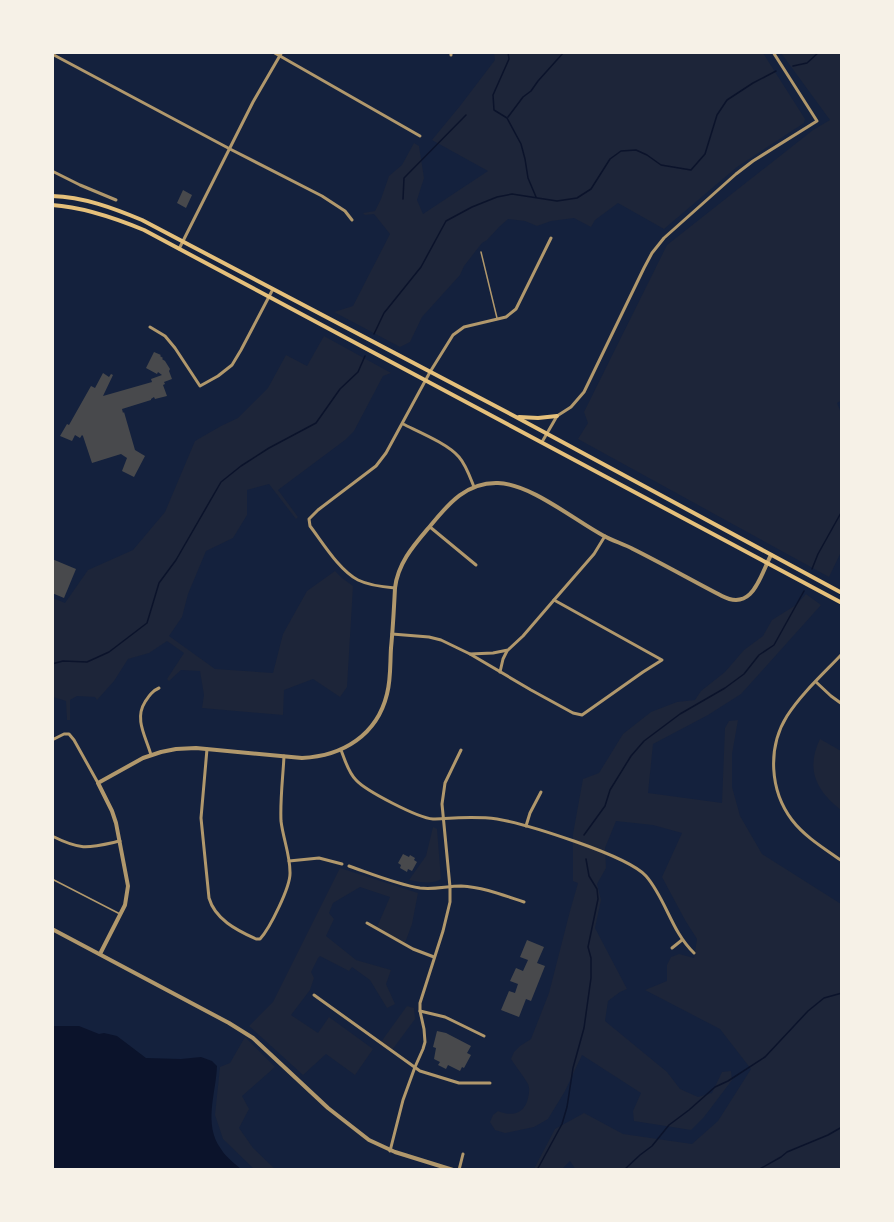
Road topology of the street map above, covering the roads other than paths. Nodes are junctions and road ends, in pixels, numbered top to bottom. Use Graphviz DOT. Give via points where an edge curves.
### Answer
graph roads {
  1 [pos="273,52"];
  2 [pos="774,52"];
  3 [pos="52,54"];
  4 [pos="281,54"];
  5 [pos="420,135"];
  6 [pos="230,149"];
  7 [pos="52,171"];
  8 [pos="52,196"];
  9 [pos="116,200"];
  10 [pos="52,205"];
  11 [pos="352,220"];
  12 [pos="551,238"];
  13 [pos="183,241"];
  14 [pos="179,249"];
  15 [pos="481,252"];
  16 [pos="273,289"];
  17 [pos="269,297"];
  18 [pos="497,318"];
  19 [pos="150,327"];
  20 [pos="430,372"];
  21 [pos="425,380"];
  22 [pos="557,416"];
  23 [pos="516,417"];
  24 [pos="403,424"];
  25 [pos="547,434"];
  26 [pos="542,442"];
  27 [pos="474,487"];
  28 [pos="430,526"];
  29 [pos="605,536"];
  30 [pos="771,555"];
  31 [pos="767,564"];
  32 [pos="476,565"];
  33 [pos="395,588"];
  34 [pos="842,593"];
  35 [pos="554,600"];
  36 [pos="842,603"];
  37 [pos="392,634"];
  38 [pos="508,650"];
  39 [pos="470,654"];
  40 [pos="842,654"];
  41 [pos="500,672"];
  42 [pos="816,682"];
  43 [pos="159,688"];
  44 [pos="842,704"];
  45 [pos="52,740"];
  46 [pos="207,749"];
  47 [pos="341,750"];
  48 [pos="461,750"];
  49 [pos="152,755"];
  50 [pos="284,756"];
  51 [pos="98,783"];
  52 [pos="541,792"];
  53 [pos="442,819"];
  54 [pos="526,826"];
  55 [pos="52,836"];
  56 [pos="120,841"];
  57 [pos="289,861"];
  58 [pos="842,861"];
  59 [pos="342,864"];
  60 [pos="349,866"];
  61 [pos="52,879"];
  62 [pos="450,886"];
  63 [pos="524,902"];
  64 [pos="121,915"];
  65 [pos="367,923"];
  66 [pos="52,929"];
  67 [pos="682,940"];
  68 [pos="672,948"];
  69 [pos="694,953"];
  70 [pos="100,954"];
  71 [pos="434,957"];
  72 [pos="314,994"];
  73 [pos="420,1011"];
  74 [pos="484,1036"];
  75 [pos="414,1067"];
  76 [pos="490,1083"];
  77 [pos="390,1151"];
  78 [pos="463,1154"];
  79 [pos="453,1170"];
  80 [pos="459,1170"];
  1 -- 4 [label="street"];
  2 -- 22 [label="street" via="817,121 753,160 664,238 644,268 584,392"];
  3 -- 6 [label="street"];
  4 -- 5 [label="street"];
  4 -- 6 [label="street"];
  6 -- 11 [label="street" via="322,196"];
  6 -- 13 [label="street"];
  7 -- 9 [label="street"];
  8 -- 13 [label="main road" via="109,207"];
  10 -- 14 [label="main road" via="121,220"];
  12 -- 18 [label="street" via="516,309"];
  13 -- 14 [label="street"];
  13 -- 16 [label="main road"];
  14 -- 17 [label="main road"];
  15 -- 18 [label="lane"];
  16 -- 17 [label="street"];
  16 -- 20 [label="main road"];
  17 -- 19 [label="street" via="232,364 200,386 165,336"];
  17 -- 21 [label="main road"];
  18 -- 20 [label="street" via="458,331 448,340"];
  20 -- 21 [label="street"];
  20 -- 23 [label="main road"];
  21 -- 24 [label="street"];
  21 -- 26 [label="main road"];
  22 -- 23 [label="main road"];
  22 -- 25 [label="street"];
  23 -- 25 [label="main road"];
  24 -- 27 [label="street" via="457,455"];
  24 -- 33 [label="street" via="376,466 309,519 310,526 351,576"];
  25 -- 26 [label="street"];
  25 -- 30 [label="main road"];
  26 -- 31 [label="main road"];
  27 -- 28 [label="street" via="453,500"];
  27 -- 29 [label="street" via="497,483 516,486"];
  28 -- 32 [label="street"];
  28 -- 33 [label="street" via="404,560"];
  29 -- 31 [label="street" via="735,601 752,592"];
  29 -- 35 [label="street"];
  30 -- 31 [label="street"];
  30 -- 34 [label="main road"];
  31 -- 36 [label="main road"];
  33 -- 37 [label="street"];
  35 -- 38 [label="street"];
  35 -- 41 [label="street" via="662,660 582,715"];
  37 -- 39 [label="street" via="441,640"];
  37 -- 47 [label="street" via="389,687 381,712 365,733"];
  38 -- 39 [label="street"];
  38 -- 41 [label="street"];
  39 -- 41 [label="street"];
  40 -- 42 [label="street"];
  42 -- 44 [label="street"];
  42 -- 58 [label="street" via="782,726 774,749 775,779 781,801 793,820"];
  43 -- 49 [label="street" via="149,695 140,716"];
  45 -- 51 [label="street" via="67,733"];
  46 -- 49 [label="street" via="176,749"];
  46 -- 50 [label="street"];
  46 -- 57 [label="street" via="201,832 208,898 215,911 233,927 260,939 289,884"];
  47 -- 50 [label="street" via="318,757"];
  47 -- 53 [label="street" via="348,769 367,789 426,819"];
  48 -- 53 [label="street" via="445,783"];
  49 -- 51 [label="street"];
  50 -- 57 [label="street" via="281,814"];
  51 -- 56 [label="street" via="112,811"];
  52 -- 54 [label="street"];
  53 -- 54 [label="street" via="496,819"];
  53 -- 62 [label="street"];
  54 -- 67 [label="street" via="602,852 644,874"];
  55 -- 56 [label="street" via="82,848"];
  56 -- 64 [label="street" via="128,886"];
  57 -- 59 [label="street" via="319,858"];
  60 -- 62 [label="street" via="411,886"];
  61 -- 64 [label="lane"];
  62 -- 63 [label="street" via="482,888"];
  62 -- 71 [label="street" via="447,914"];
  64 -- 70 [label="street"];
  65 -- 71 [label="street" via="405,946"];
  66 -- 70 [label="street"];
  67 -- 68 [label="street"];
  67 -- 69 [label="street"];
  70 -- 77 [label="street" via="253,1038 347,1124"];
  71 -- 73 [label="street"];
  72 -- 75 [label="street"];
  73 -- 74 [label="street" via="445,1017"];
  73 -- 75 [label="street" via="425,1042"];
  75 -- 76 [label="street" via="459,1083"];
  75 -- 77 [label="street"];
  77 -- 79 [label="street"];
  78 -- 80 [label="street"];
}
